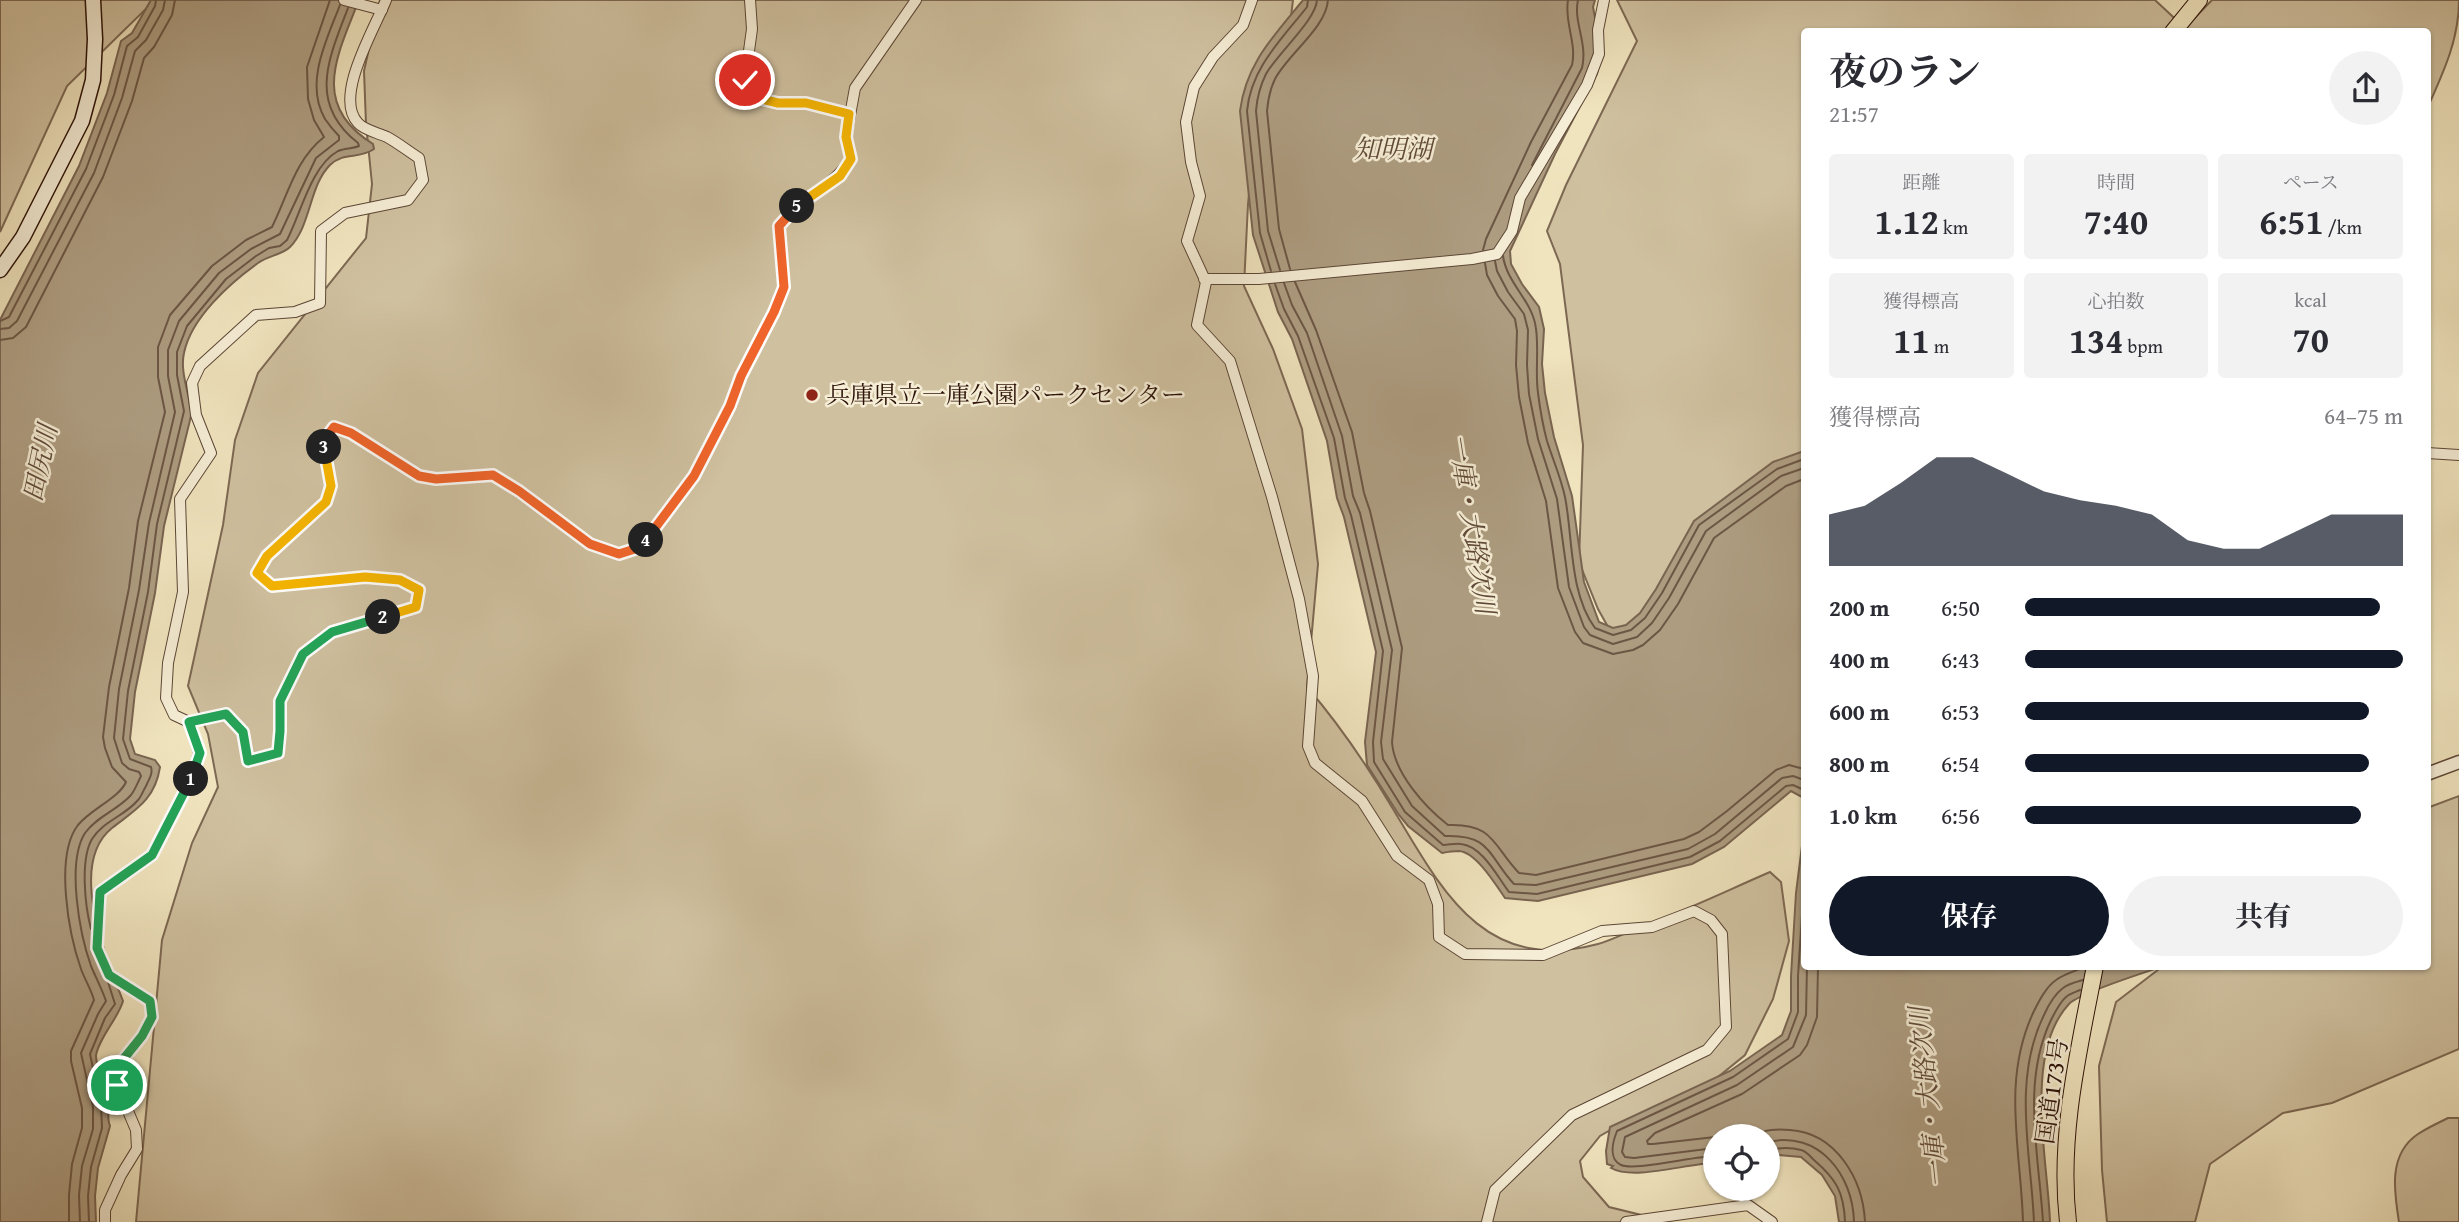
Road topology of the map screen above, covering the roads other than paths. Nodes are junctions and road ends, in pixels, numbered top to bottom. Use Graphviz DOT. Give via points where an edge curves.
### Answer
graph roads {
  1 [pos="93,0"];
  2 [pos="344,0"];
  3 [pos="750,0"];
  4 [pos="916,0"];
  5 [pos="1252,0"];
  6 [pos="1604,0"];
  7 [pos="2199,0"];
  8 [pos="384,5"];
  9 [pos="2176,28"];
  10 [pos="849,114"];
  11 [pos="0,270"];
  12 [pos="1205,279"];
  13 [pos="2431,453"];
  14 [pos="2459,456"];
  15 [pos="189,722"];
  16 [pos="2459,762"];
  17 [pos="2431,772"];
  18 [pos="2094,970"];
  19 [pos="106,1222"];
  20 [pos="1488,1222"];
  21 [pos="1626,1222"];
  22 [pos="1772,1222"];
  23 [pos="2068,1222"];
  1 -- 11 [label="main road" via="93,80 82,121 23,237"];
  2 -- 8 [label="street"];
  3 -- 10 [label="street" via="752,29 745,80 753,97"];
  4 -- 10 [label="street" via="855,88"];
  5 -- 12 [label="street" via="1243,25 1213,57 1194,87 1186,122 1200,196 1186,241"];
  6 -- 12 [label="street" via="1599,54 1587,85 1520,198 1512,232 1497,254 1258,279"];
  7 -- 9 [label="highway"];
  8 -- 15 [label="street" via="350,89 351,113 359,124 419,158 423,180 408,200 345,213 321,232 320,303 295,312 256,315 200,366 192,383 196,415 211,453 180,499 183,592 168,663 166,698 174,715"];
  10 -- 15 [label="street" via="846,137 851,159 840,176 791,211 779,226 784,287 774,312 694,476 641,547 619,554 590,544 493,475 419,476 334,427 323,442 331,486 326,502 267,556 257,573 272,586 365,577 400,580 419,590 416,607 332,632 303,654 280,701 278,753 248,761 243,732 226,714"];
  12 -- 20 [label="street" via="1197,325 1230,361 1299,599 1313,676 1308,746 1315,763 1362,801 1397,856 1429,880 1438,904 1439,937 1465,954 1543,955 1602,931 1653,927 1694,911 1711,920 1722,934 1726,1027 1707,1050 1572,1115 1495,1190"];
  13 -- 14 [label="street"];
  15 -- 19 [label="street" via="200,753 152,855 100,892 97,948 109,975 150,1001 152,1017 121,1062 117,1085 136,1130 137,1149 111,1198"];
  16 -- 17 [label="street"];
  18 -- 23 [label="highway, 国道173号" via="2067,1123"];
  21 -- 22 [label="street" via="1748,1205"];
}
